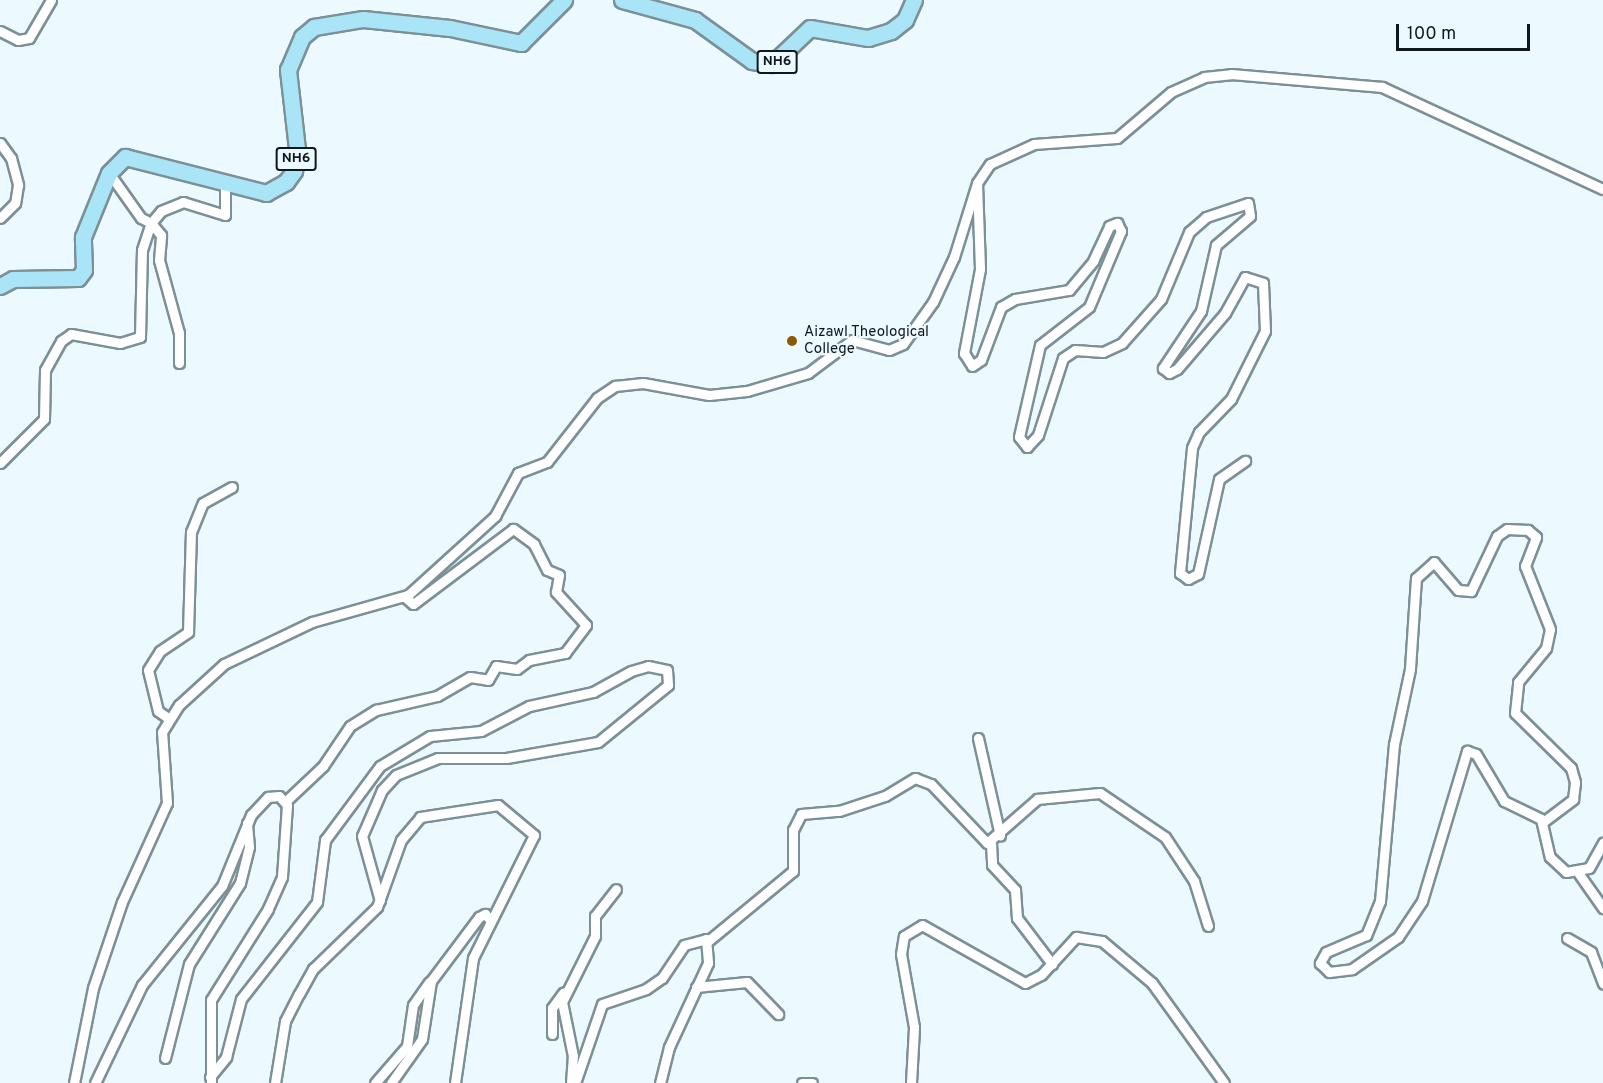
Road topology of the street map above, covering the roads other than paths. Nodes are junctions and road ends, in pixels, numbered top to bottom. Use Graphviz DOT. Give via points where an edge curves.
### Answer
graph roads {
  1 [pos="51,0"];
  2 [pos="564,0"];
  3 [pos="622,0"];
  4 [pos="914,0"];
  5 [pos="0,31"];
  6 [pos="0,143"];
  7 [pos="109,173"];
  8 [pos="225,182"];
  9 [pos="977,183"];
  10 [pos="1603,189"];
  11 [pos="0,218"];
  12 [pos="151,223"];
  13 [pos="0,286"];
  14 [pos="179,363"];
  15 [pos="1245,461"];
  16 [pos="0,464"];
  17 [pos="232,487"];
  18 [pos="405,597"];
  19 [pos="168,718"];
  20 [pos="978,738"];
  21 [pos="286,801"];
  22 [pos="1543,822"];
  23 [pos="247,823"];
  24 [pos="1000,836"];
  25 [pos="991,843"];
  26 [pos="1603,843"];
  27 [pos="1579,874"];
  28 [pos="616,889"];
  29 [pos="380,901"];
  30 [pos="1603,908"];
  31 [pos="491,921"];
  32 [pos="1208,926"];
  33 [pos="1567,938"];
  34 [pos="708,941"];
  35 [pos="1052,964"];
  36 [pos="431,981"];
  37 [pos="1603,984"];
  38 [pos="696,987"];
  39 [pos="567,989"];
  40 [pos="778,1014"];
  41 [pos="552,1034"];
  42 [pos="165,1058"];
  43 [pos="210,1080"];
  44 [pos="74,1083"];
  45 [pos="95,1083"];
  46 [pos="275,1083"];
  47 [pos="375,1083"];
  48 [pos="392,1083"];
  49 [pos="455,1083"];
  50 [pos="573,1083"];
  51 [pos="660,1083"];
  52 [pos="802,1083"];
  53 [pos="813,1083"];
  54 [pos="911,1083"];
  55 [pos="1224,1083"];
  1 -- 5 [label="street" via="29,39 18,40"];
  2 -- 8 [label="highway, NH6" via="521,44 450,28 363,19 314,27 302,37 288,70 294,171 266,193"];
  3 -- 4 [label="highway, NH6" via="695,20 752,61 772,64 810,28 867,38 891,31 905,20"];
  6 -- 11 [label="street" via="11,158 18,185 15,202"];
  7 -- 8 [label="highway, NH6" via="119,160 134,156"];
  7 -- 12 [label="street" via="141,218"];
  7 -- 13 [label="highway" via="83,237 84,270 78,278 13,279"];
  8 -- 12 [label="street" via="225,215 183,202 161,210"];
  9 -- 10 [label="street" via="990,164 1024,147 1117,138 1171,92 1204,77 1231,74 1283,82 1370,83"];
  9 -- 15 [label="street" via="980,270 964,353 972,366 981,360 1000,307 1015,299 1069,290 1086,271 1112,224 1121,231 1089,307 1040,345 1019,437 1028,447 1038,435 1063,358 1075,350 1103,352 1122,343 1161,299 1196,224 1248,203 1250,216 1216,245 1200,311 1163,368 1169,373 1176,369 1225,313 1245,277 1263,283 1265,330 1231,399 1199,432 1192,448 1180,573 1188,579 1198,574 1219,479"];
  9 -- 18 [label="street" via="954,257 920,324 903,344 889,350 852,340 808,373 747,391 710,394 643,383 615,386 597,398 547,462 518,473 501,508 468,544"];
  12 -- 14 [label="street" via="161,235 159,260 179,333"];
  12 -- 16 [label="street" via="142,250 140,337 120,343 71,334 61,341 45,370 45,419"];
  17 -- 19 [label="street" via="203,503 191,532 188,632 160,651 148,670 158,711"];
  18 -- 19 [label="street" via="312,622 224,664"];
  18 -- 21 [label="street" via="413,604 513,528 534,544 547,570 559,575 556,591 586,625 565,653 529,660 517,669 496,666 488,680 470,677 437,696 376,710 350,726 323,766"];
  19 -- 44 [label="street" via="162,740 167,803 107,945"];
  20 -- 24 [label="street"];
  21 -- 23 [label="street" via="268,797"];
  21 -- 43 [label="street" via="282,877 268,909 211,1000"];
  22 -- 22 [label="street" via="1504,801 1476,754 1467,751 1422,901 1378,956 1340,973 1323,969 1320,958 1326,952 1366,935 1380,901 1394,744 1410,669 1416,578 1434,562 1458,590 1471,591 1497,536 1508,529 1528,530 1536,537 1525,566 1550,629 1546,648 1518,682 1515,713 1571,768 1575,782 1572,799"];
  22 -- 27 [label="street" via="1550,857 1566,872"];
  23 -- 42 [label="street" via="242,877 189,964"];
  23 -- 45 [label="street" via="222,886 142,985"];
  24 -- 25 [label="street"];
  24 -- 32 [label="street" via="1037,799 1100,793 1162,833 1194,881"];
  25 -- 34 [label="street" via="920,777 837,812 803,813 793,830 793,871"];
  25 -- 35 [label="street" via="992,865 1015,890 1017,918"];
  26 -- 27 [label="street" via="1594,864"];
  27 -- 30 [label="street"];
  28 -- 39 [label="street" via="595,916 595,936"];
  29 -- 31 [label="street" via="392,855 420,817 498,805 534,835"];
  29 -- 43 [label="street" via="362,836 382,790 396,775 438,758 507,758 598,742 668,685 667,670 648,666 593,692 529,706 481,731 430,736 380,766 325,840 317,902 241,999 226,1057"];
  29 -- 46 [label="street" via="314,969 299,994 285,1021"];
  31 -- 36 [label="street" via="485,914 479,917"];
  31 -- 49 [label="street" via="465,991"];
  33 -- 37 [label="street" via="1591,952"];
  34 -- 38 [label="street" via="711,955"];
  34 -- 50 [label="street" via="684,945 653,984 602,1004"];
  35 -- 54 [label="street" via="1032,981 1018,982 928,926 909,930 901,954 914,1027"];
  35 -- 55 [label="street" via="1076,937 1102,941 1152,983"];
  36 -- 47 [label="street" via="413,1005 407,1046"];
  36 -- 48 [label="street" via="425,1032"];
  38 -- 40 [label="street" via="747,982"];
  38 -- 51 [label="street" via="669,1047"];
  39 -- 41 [label="street" via="552,1008"];
  39 -- 50 [label="street" via="562,1011 573,1056"];
  52 -- 53 [label="street"];
}
